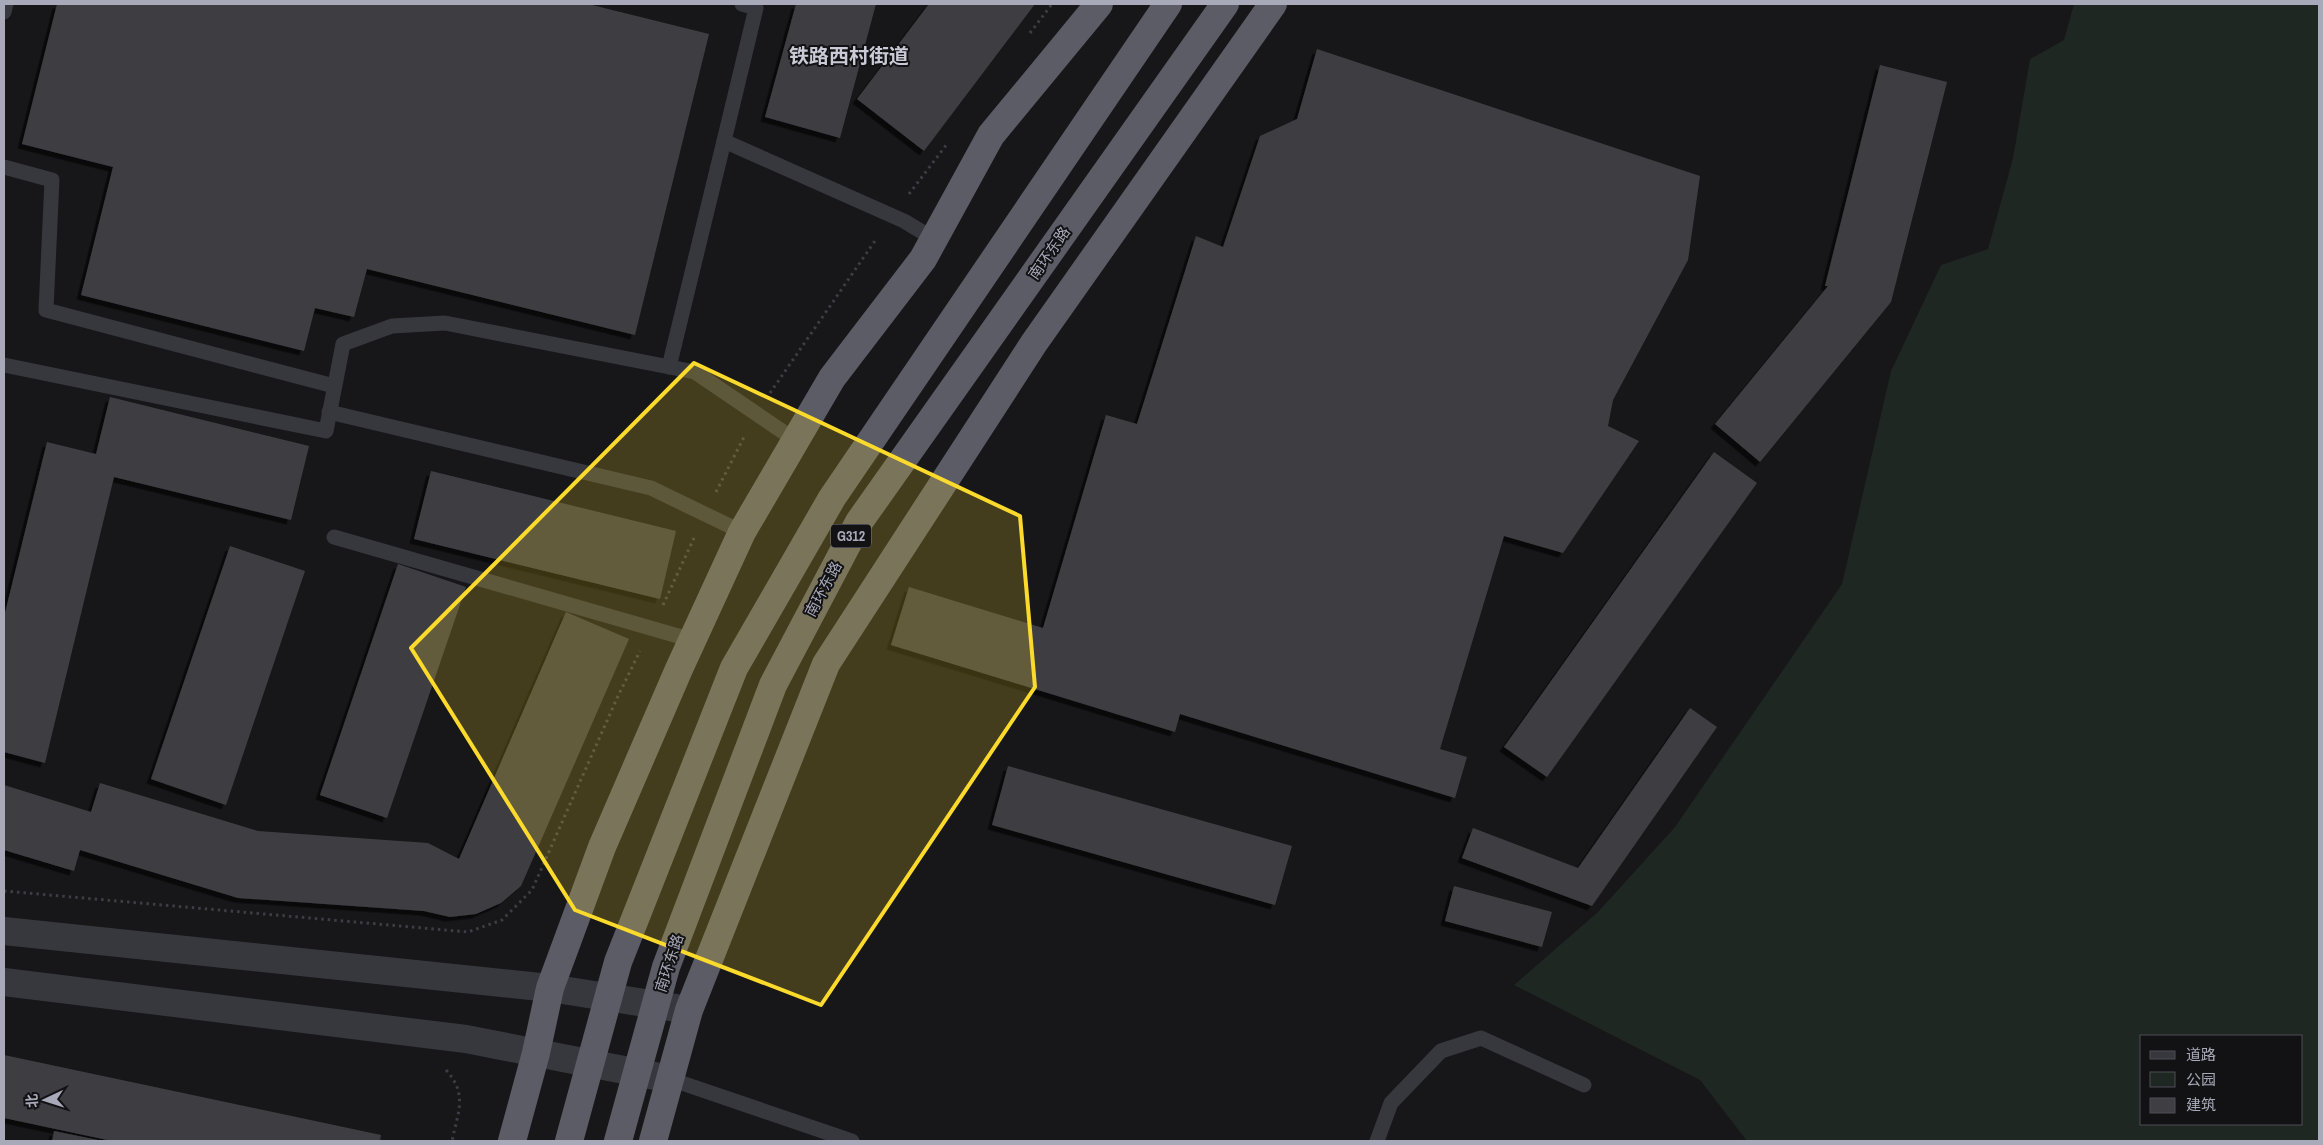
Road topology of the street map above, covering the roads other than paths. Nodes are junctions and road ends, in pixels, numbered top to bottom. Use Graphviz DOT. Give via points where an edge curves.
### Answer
graph roads {
  1 [pos="6,4"];
  2 [pos="742,4"];
  3 [pos="1099,4"];
  4 [pos="1168,4"];
  5 [pos="1225,4"];
  6 [pos="1273,4"];
  7 [pos="4,12"];
  8 [pos="724,140"];
  9 [pos="4,167"];
  10 [pos="934,238"];
  11 [pos="4,365"];
  12 [pos="669,367"];
  13 [pos="334,386"];
  14 [pos="329,412"];
  15 [pos="795,440"];
  16 [pos="742,532"];
  17 [pos="334,537"];
  18 [pos="692,640"];
  19 [pos="4,931"];
  20 [pos="4,982"];
  21 [pos="550,988"];
  22 [pos="689,1010"];
  23 [pos="536,1053"];
  24 [pos="670,1079"];
  25 [pos="1584,1085"];
  26 [pos="512,1141"];
  27 [pos="569,1141"];
  28 [pos="618,1141"];
  29 [pos="653,1141"];
  30 [pos="852,1141"];
  31 [pos="1377,1141"];
  1 -- 7 [label="lane"];
  2 -- 8 [label="lane" via="756,8"];
  3 -- 10 [label="highway" via="991,135"];
  4 -- 27 [label="highway, G312" via="832,498 734,668 618,962"];
  5 -- 28 [label="highway, 南环东路 / G312" via="859,522 772,685 666,967"];
  6 -- 22 [label="highway" via="1034,343 826,664"];
  8 -- 10 [label="lane" via="893,216"];
  8 -- 12 [label="lane"];
  9 -- 13 [label="lane" via="52,180 46,310"];
  10 -- 15 [label="highway" via="923,259 832,378"];
  11 -- 14 [label="lane" via="326,431"];
  12 -- 13 [label="lane" via="445,323 392,326 343,344"];
  12 -- 15 [label="lane" via="695,372"];
  13 -- 14 [label="lane"];
  14 -- 16 [label="lane" via="651,488"];
  15 -- 16 [label="highway"];
  16 -- 18 [label="highway"];
  17 -- 18 [label="lane"];
  18 -- 21 [label="highway" via="602,847"];
  19 -- 21 [label="street"];
  20 -- 23 [label="street" via="466,1039"];
  21 -- 22 [label="street"];
  21 -- 23 [label="highway"];
  22 -- 24 [label="highway"];
  23 -- 24 [label="street"];
  23 -- 26 [label="highway"];
  24 -- 29 [label="highway"];
  24 -- 30 [label="lane"];
  25 -- 31 [label="lane" via="1481,1038 1441,1051 1391,1103"];
}
